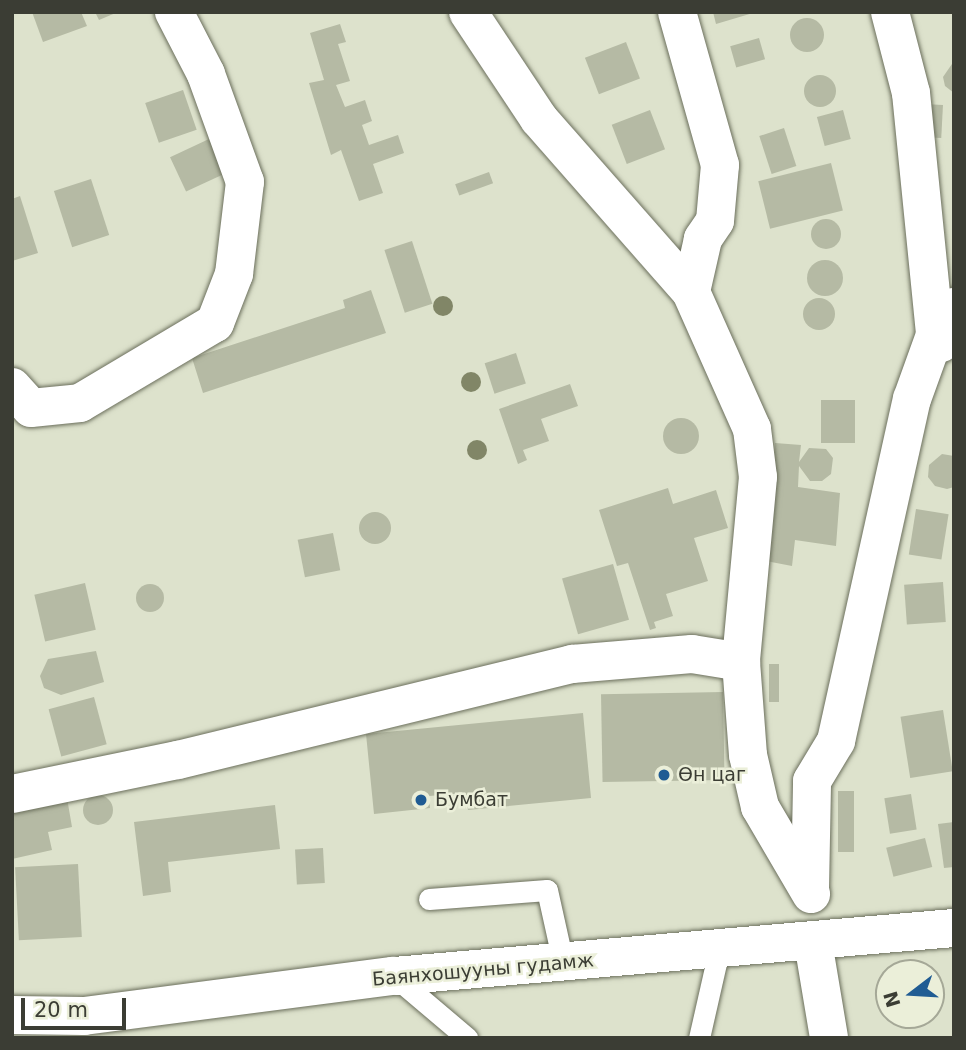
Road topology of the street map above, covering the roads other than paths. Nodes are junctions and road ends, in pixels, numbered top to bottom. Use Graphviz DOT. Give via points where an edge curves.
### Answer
graph roads {
  1 [pos="174,12"];
  2 [pos="468,12"];
  3 [pos="677,12"];
  4 [pos="890,12"];
  5 [pos="691,292"];
  6 [pos="947,333"];
  7 [pos="12,387"];
  8 [pos="741,662"];
  9 [pos="12,794"];
  10 [pos="811,894"];
  11 [pos="429,899"];
  12 [pos="954,928"];
  13 [pos="813,942"];
  14 [pos="719,950"];
  15 [pos="563,962"];
  16 [pos="394,976"];
  17 [pos="12,1015"];
  18 [pos="467,1038"];
  19 [pos="699,1038"];
  20 [pos="829,1038"];
  1 -- 7 [label="street" via="206,74 245,182 234,274 215,323 80,403 31,408"];
  2 -- 5 [label="street" via="539,119"];
  3 -- 5 [label="street" via="720,165 715,221 703,239"];
  4 -- 6 [label="street" via="911,93"];
  5 -- 8 [label="street" via="752,429 758,477"];
  6 -- 10 [label="street" via="912,399 836,741 812,780"];
  8 -- 9 [label="street" via="692,654 572,664 178,760"];
  8 -- 10 [label="street" via="748,755 760,807"];
  10 -- 13 [label="street"];
  11 -- 15 [label="lane" via="547,890"];
  12 -- 13 [label="street, Баянхошууны гудамж"];
  13 -- 14 [label="street, Баянхошууны гудамж"];
  13 -- 20 [label="street"];
  14 -- 15 [label="street, Баянхошууны гудамж"];
  14 -- 19 [label="lane"];
  15 -- 16 [label="street, Баянхошууны гудамж"];
  16 -- 17 [label="street, Баянхошууны гудамж" via="84,1016"];
  16 -- 18 [label="lane"];
}
